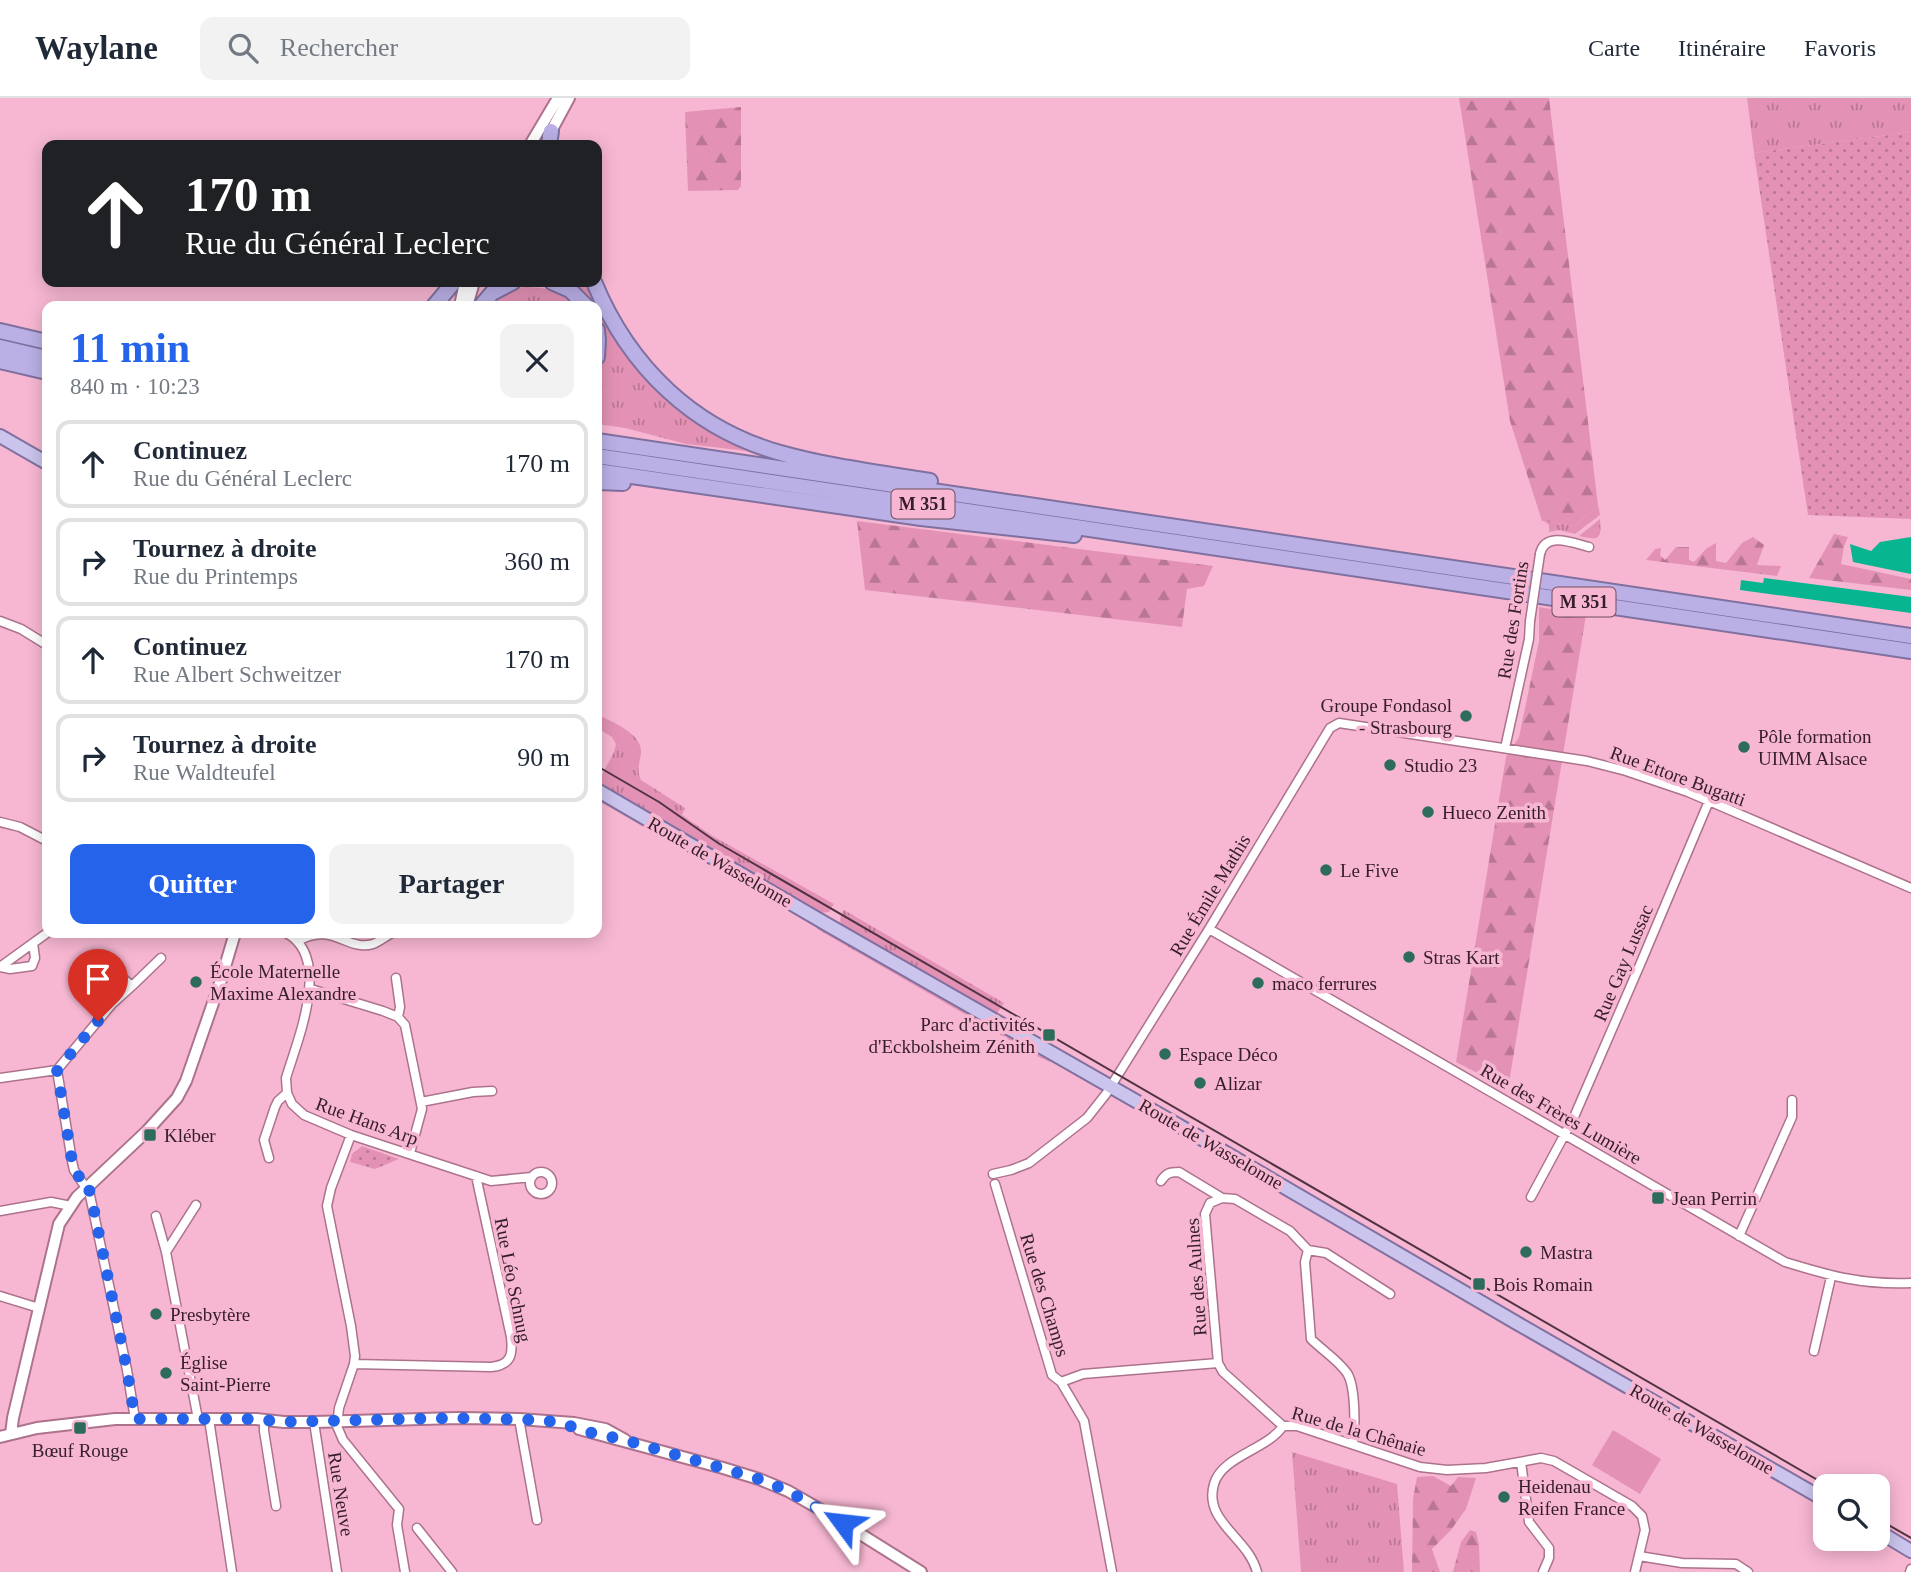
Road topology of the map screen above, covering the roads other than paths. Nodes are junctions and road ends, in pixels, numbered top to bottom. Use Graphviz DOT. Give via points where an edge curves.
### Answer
graph roads {
  1 [pos="558,98"];
  2 [pos="569,98"];
  3 [pos="550,138"];
  4 [pos="533,140"];
  5 [pos="602,286"];
  6 [pos="450,287"];
  7 [pos="503,287"];
  8 [pos="563,287"];
  9 [pos="596,287"];
  10 [pos="438,301"];
  11 [pos="485,301"];
  12 [pos="581,301"];
  13 [pos="0,331"];
  14 [pos="42,341"];
  15 [pos="0,347"];
  16 [pos="42,357"];
  17 [pos="0,361"];
  18 [pos="42,371"];
  19 [pos="682,402"];
  20 [pos="0,436"];
  21 [pos="602,443"];
  22 [pos="602,457"];
  23 [pos="42,460"];
  24 [pos="602,472"];
  25 [pos="602,482"];
  26 [pos="833,506"];
  27 [pos="1089,514"];
  28 [pos="1589,547"];
  29 [pos="1250,552"];
  30 [pos="0,621"];
  31 [pos="1844,626"];
  32 [pos="1911,629"];
  33 [pos="1911,636"];
  34 [pos="42,642"];
  35 [pos="1911,652"];
  36 [pos="1339,723"];
  37 [pos="1505,748"];
  38 [pos="602,793"];
  39 [pos="1709,801"];
  40 [pos="0,822"];
  41 [pos="42,838"];
  42 [pos="1911,888"];
  43 [pos="1209,929"];
  44 [pos="42,937"];
  45 [pos="234,938"];
  46 [pos="294,938"];
  47 [pos="304,938"];
  48 [pos="339,938"];
  49 [pos="383,938"];
  50 [pos="298,941"];
  51 [pos="33,943"];
  52 [pos="161,958"];
  53 [pos="0,967"];
  54 [pos="396,978"];
  55 [pos="132,986"];
  56 [pos="311,989"];
  57 [pos="112,1004"];
  58 [pos="398,1017"];
  59 [pos="57,1070"];
  60 [pos="0,1078"];
  61 [pos="1111,1087"];
  62 [pos="492,1091"];
  63 [pos="287,1093"];
  64 [pos="1792,1100"];
  65 [pos="421,1102"];
  66 [pos="351,1135"];
  67 [pos="1565,1135"];
  68 [pos="410,1153"];
  69 [pos="269,1158"];
  70 [pos="993,1174"];
  71 [pos="476,1176"];
  72 [pos="532,1177"];
  73 [pos="1161,1181"];
  74 [pos="995,1184"];
  75 [pos="87,1187"];
  76 [pos="1531,1197"];
  77 [pos="1222,1198"];
  78 [pos="196,1205"];
  79 [pos="71,1206"];
  80 [pos="0,1211"];
  81 [pos="156,1216"];
  82 [pos="1739,1236"];
  83 [pos="1308,1250"];
  84 [pos="166,1252"];
  85 [pos="1831,1277"];
  86 [pos="1911,1283"];
  87 [pos="1390,1294"];
  88 [pos="0,1296"];
  89 [pos="39,1308"];
  90 [pos="1814,1351"];
  91 [pos="1218,1363"];
  92 [pos="354,1364"];
  93 [pos="1061,1382"];
  94 [pos="135,1419"];
  95 [pos="203,1419"];
  96 [pos="264,1419"];
  97 [pos="519,1419"];
  98 [pos="337,1420"];
  99 [pos="314,1422"];
  100 [pos="1283,1426"];
  101 [pos="6,1435"];
  102 [pos="1353,1444"];
  103 [pos="1521,1462"];
  104 [pos="1813,1493"];
  105 [pos="276,1506"];
  106 [pos="537,1520"];
  107 [pos="417,1528"];
  108 [pos="1890,1538"];
  109 [pos="1911,1551"];
  110 [pos="1639,1556"];
  111 [pos="232,1572"];
  112 [pos="337,1572"];
  113 [pos="405,1572"];
  114 [pos="452,1572"];
  115 [pos="921,1572"];
  116 [pos="1112,1572"];
  117 [pos="1257,1572"];
  118 [pos="1543,1572"];
  119 [pos="1635,1572"];
  120 [pos="1748,1572"];
  1 -- 4 [label="main road"];
  2 -- 3 [label="main road"];
  5 -- 19 [label="highway" via="629,339"];
  6 -- 10 [label="highway"];
  7 -- 11 [label="highway"];
  8 -- 12 [label="highway"];
  9 -- 19 [label="highway" via="625,342"];
  13 -- 14 [label="highway"];
  15 -- 16 [label="highway"];
  17 -- 18 [label="highway"];
  19 -- 27 [label="highway" via="729,434 782,454"];
  20 -- 23 [label="main road"];
  21 -- 27 [label="highway, M 351"];
  22 -- 29 [label="highway, M 351"];
  24 -- 26 [label="highway"];
  25 -- 26 [label="highway"];
  26 -- 29 [label="highway"];
  27 -- 31 [label="highway, M 351"];
  28 -- 37 [label="street, Rue des Fortins, bridge" via="1555,539 1541,548"];
  29 -- 35 [label="highway, M 351"];
  30 -- 34 [label="street"];
  31 -- 32 [label="highway"];
  31 -- 33 [label="highway, M 351"];
  36 -- 37 [label="street, Rue Ettore Bugatti"];
  36 -- 43 [label="street, Rue Émile Mathis" via="1330,728"];
  37 -- 39 [label="street, Rue Ettore Bugatti" via="1626,771"];
  38 -- 61 [label="main road, Route de Wasselonne"];
  39 -- 42 [label="street, Rue Ettore Bugatti"];
  39 -- 67 [label="street, Rue Gay Lussac"];
  40 -- 41 [label="street"];
  43 -- 61 [label="street, Rue Émile Mathis"];
  43 -- 67 [label="street, Rue des Frères Lumière"];
  44 -- 51 [label="street"];
  45 -- 75 [label="main road" via="177,1098"];
  46 -- 50 [label="street"];
  47 -- 50 [label="street"];
  48 -- 49 [label="street" via="359,945"];
  50 -- 56 [label="street" via="307,960"];
  51 -- 53 [label="street"];
  51 -- 53 [label="street" via="32,966"];
  52 -- 55 [label="street"];
  54 -- 58 [label="street"];
  55 -- 57 [label="street"];
  55 -- 57 [label="street" via="119,975 103,987"];
  56 -- 58 [label="street"];
  56 -- 63 [label="street" via="286,1078"];
  57 -- 59 [label="street"];
  58 -- 65 [label="street" via="405,1025"];
  59 -- 60 [label="street"];
  59 -- 75 [label="street" via="72,1161"];
  61 -- 70 [label="street, Rue Émile Mathis" via="1087,1118 1029,1163"];
  61 -- 104 [label="main road, Route de Wasselonne"];
  62 -- 65 [label="street"];
  63 -- 66 [label="street, Rue Hans Arp" via="304,1115"];
  63 -- 69 [label="street" via="275,1107 264,1140"];
  64 -- 82 [label="street" via="1792,1117"];
  65 -- 68 [label="street"];
  66 -- 68 [label="street, Rue Hans Arp"];
  66 -- 92 [label="street" via="327,1206"];
  67 -- 76 [label="street, Rue Gay Lussac"];
  67 -- 82 [label="street, Rue des Frères Lumière"];
  68 -- 71 [label="street, Rue Hans Arp"];
  71 -- 72 [label="street, Rue Hans Arp" via="491,1181"];
  71 -- 92 [label="street, Rue Léo Schnug" via="511,1337 509,1359 491,1367"];
  73 -- 77 [label="street, Rue des Aulnes" via="1166,1174 1179,1172"];
  74 -- 93 [label="street, Rue des Champs" via="1052,1375"];
  75 -- 79 [label="main road"];
  75 -- 94 [label="street"];
  77 -- 83 [label="street, Rue des Aulnes" via="1235,1199 1290,1231"];
  77 -- 91 [label="street, Rue des Aulnes" via="1210,1203 1205,1214"];
  78 -- 84 [label="street"];
  79 -- 80 [label="street" via="51,1202"];
  79 -- 89 [label="main road" via="59,1224"];
  81 -- 84 [label="street"];
  82 -- 85 [label="street, Rue des Frères Lumière" via="1785,1262"];
  83 -- 87 [label="street" via="1325,1253"];
  83 -- 102 [label="street" via="1311,1339 1352,1382"];
  84 -- 95 [label="street"];
  85 -- 86 [label="street, Rue des Frères Lumière"];
  85 -- 90 [label="street"];
  88 -- 89 [label="street"];
  89 -- 101 [label="main road"];
  91 -- 93 [label="street" via="1083,1374"];
  91 -- 100 [label="street, Rue de la Chênaie"];
  92 -- 98 [label="street"];
  93 -- 116 [label="street, Rue des Champs" via="1084,1421"];
  94 -- 95 [label="main road"];
  94 -- 101 [label="main road" via="90,1421"];
  95 -- 96 [label="main road"];
  95 -- 111 [label="street"];
  96 -- 99 [label="main road"];
  96 -- 105 [label="street"];
  97 -- 98 [label="main road"];
  97 -- 106 [label="street"];
  97 -- 115 [label="main road" via="557,1422 759,1479 830,1515"];
  98 -- 99 [label="main road"];
  98 -- 113 [label="street" via="343,1440 399,1509 397,1525"];
  99 -- 112 [label="street, Rue Neuve"];
  100 -- 102 [label="street, Rue de la Chênaie"];
  100 -- 117 [label="street" via="1277,1435 1228,1465 1216,1477 1213,1489 1212,1504 1219,1518 1254,1560"];
  102 -- 103 [label="street, Rue de la Chênaie" via="1420,1467 1447,1470"];
  103 -- 110 [label="street, Rue de la Chênaie" via="1554,1461 1632,1506 1642,1516 1644,1530"];
  103 -- 118 [label="street" via="1529,1522 1549,1548"];
  107 -- 114 [label="street"];
  108 -- 109 [label="main road"];
  110 -- 119 [label="street, Rue de la Chênaie"];
  110 -- 120 [label="street" via="1736,1564"];
}
